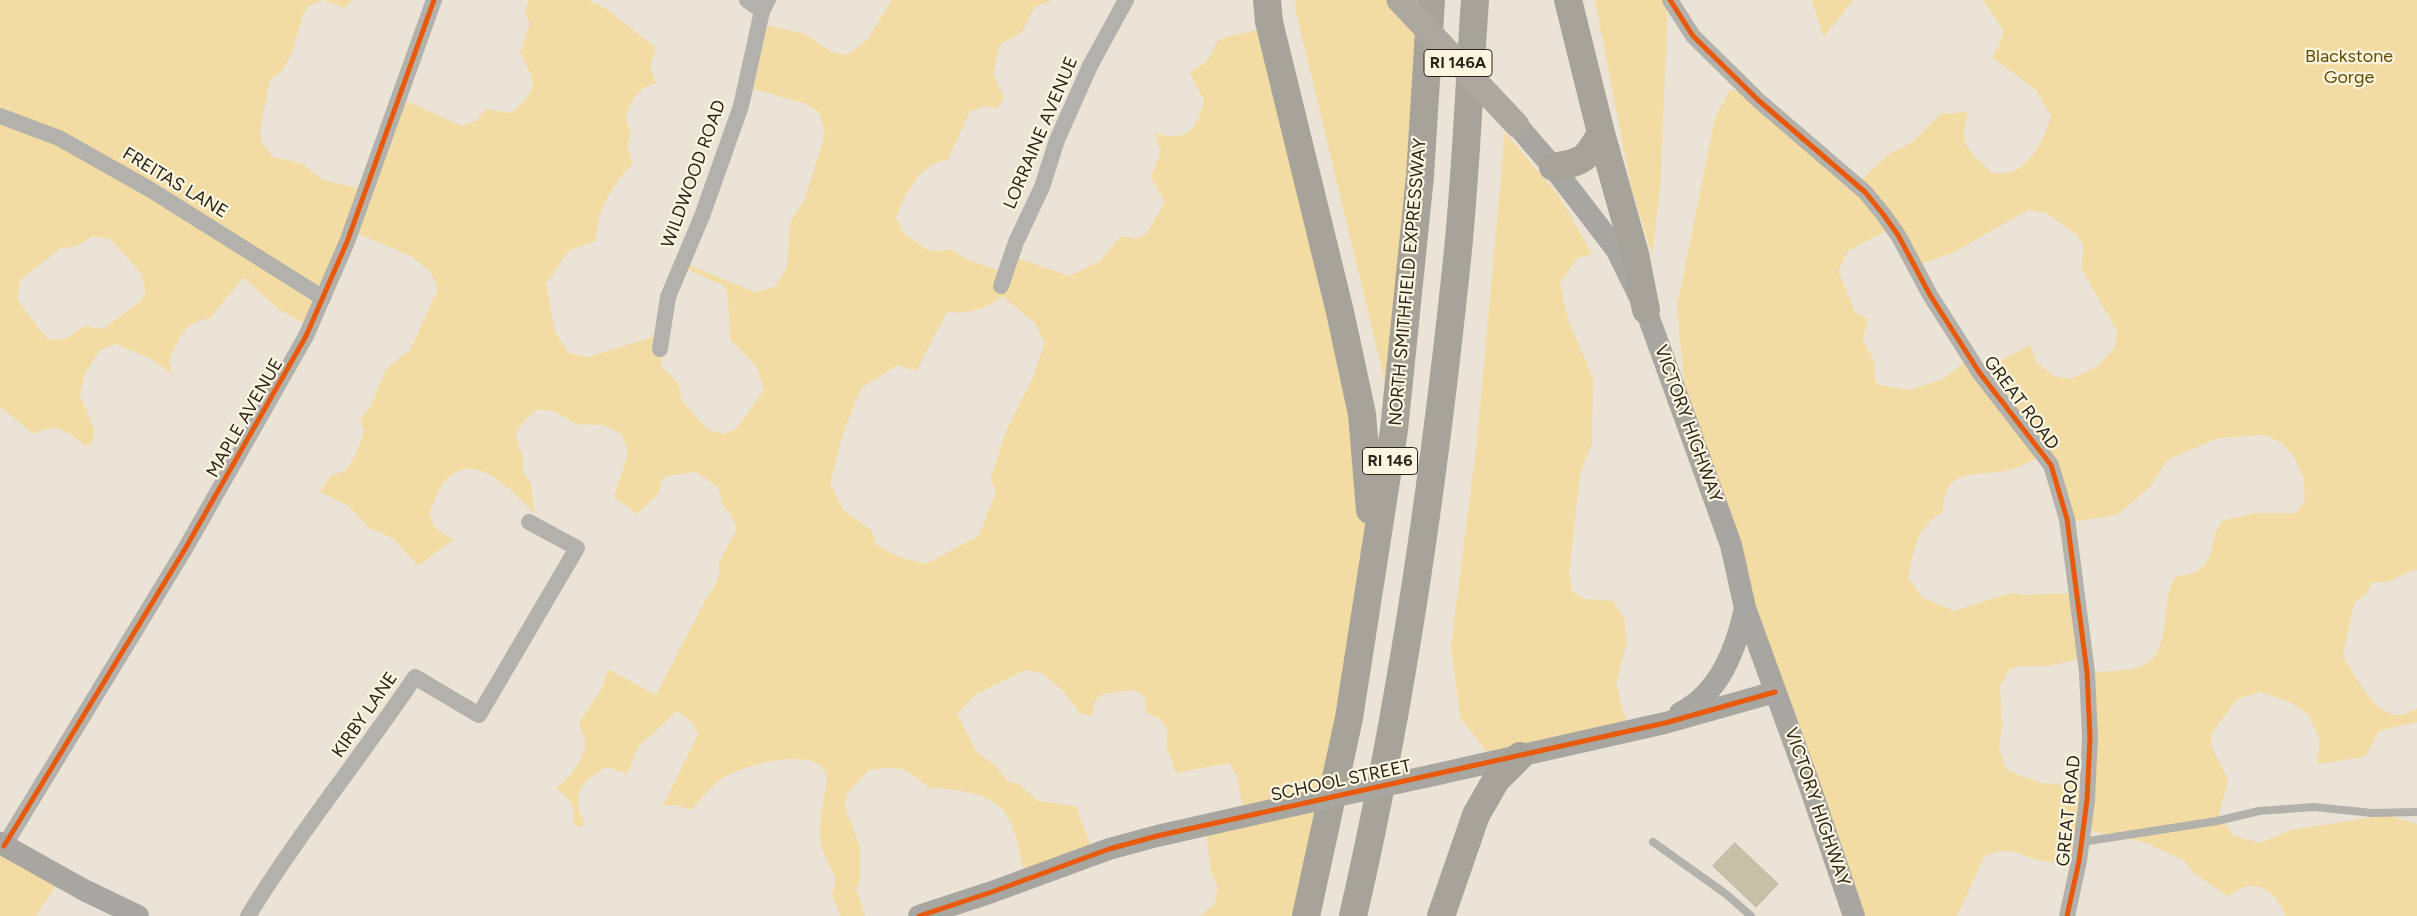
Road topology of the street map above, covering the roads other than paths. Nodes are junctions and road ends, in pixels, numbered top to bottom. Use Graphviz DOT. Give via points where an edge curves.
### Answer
graph roads {
  1 [pos="434,0"];
  2 [pos="746,0"];
  3 [pos="1126,0"];
  4 [pos="1399,0"];
  5 [pos="1431,0"];
  6 [pos="1475,0"];
  7 [pos="1568,0"];
  8 [pos="1670,0"];
  9 [pos="765,5"];
  10 [pos="1267,7"];
  11 [pos="0,116"];
  12 [pos="1517,125"];
  13 [pos="1601,133"];
  14 [pos="1553,167"];
  15 [pos="1001,286"];
  16 [pos="323,298"];
  17 [pos="1646,310"];
  18 [pos="660,349"];
  19 [pos="529,522"];
  20 [pos="1745,608"];
  21 [pos="1366,620"];
  22 [pos="1775,692"];
  23 [pos="1665,723"];
  24 [pos="1520,756"];
  25 [pos="2417,812"];
  26 [pos="1653,842"];
  27 [pos="2082,842"];
  28 [pos="2,844"];
  29 [pos="138,916"];
  30 [pos="248,916"];
  31 [pos="918,916"];
  32 [pos="1306,916"];
  33 [pos="1353,916"];
  34 [pos="1441,916"];
  35 [pos="1751,916"];
  36 [pos="1854,916"];
  37 [pos="2067,916"];
  1 -- 16 [label="street, MAPLE AVENUE" via="348,242"];
  2 -- 9 [label="street, WILDWOOD ROAD"];
  3 -- 15 [label="street, LORRAINE AVENUE" via="1090,66 1057,140 1042,187 1016,242"];
  4 -- 12 [label="main road, VICTORY HIGHWAY / RI 146A, bridge"];
  5 -- 21 [label="highway, NORTH SMITHFIELD EXPRESSWAY / RI 146" via="1420,176 1404,351"];
  6 -- 33 [label="highway, RI 146" via="1458,258 1429,497 1408,638"];
  7 -- 13 [label="highway"];
  8 -- 27 [label="street, GREAT ROAD" via="1693,36 1758,100 1858,186 1882,214 1898,235 1930,295 1979,372 2051,465 2068,519 2087,672 2090,768"];
  9 -- 18 [label="street, WILDWOOD ROAD" via="741,106 702,216 668,297"];
  10 -- 21 [label="highway" via="1362,414 1371,521"];
  11 -- 16 [label="street, FREITAS LANE" via="59,138 151,190"];
  12 -- 14 [label="street, VICTORY HIGHWAY / RI 146A"];
  13 -- 14 [label="highway" via="1589,155 1573,164"];
  13 -- 17 [label="highway" via="1635,254"];
  14 -- 17 [label="street, VICTORY HIGHWAY / RI 146A" via="1616,249"];
  16 -- 28 [label="street, MAPLE AVENUE" via="289,370 190,541"];
  17 -- 20 [label="street, VICTORY HIGHWAY / RI 146A" via="1731,545"];
  19 -- 30 [label="street, KIRBY LANE" via="577,548 480,715 415,677 268,882"];
  20 -- 22 [label="street, VICTORY HIGHWAY / RI 146A"];
  20 -- 23 [label="street" via="1739,635 1727,664 1707,692"];
  21 -- 32 [label="highway, NORTH SMITHFIELD EXPRESSWAY / RI 146" via="1349,718"];
  22 -- 23 [label="street, SCHOOL STREET"];
  22 -- 36 [label="street, VICTORY HIGHWAY / RI 146A"];
  23 -- 24 [label="street, SCHOOL STREET"];
  24 -- 31 [label="street, SCHOOL STREET, bridge" via="1109,849"];
  24 -- 34 [label="highway" via="1496,780 1476,815"];
  25 -- 27 [label="lane" via="2372,813 2314,807 2259,811 2217,821"];
  26 -- 35 [label="lane"];
  27 -- 37 [label="street, GREAT ROAD"];
  28 -- 29 [label="street"];
}
